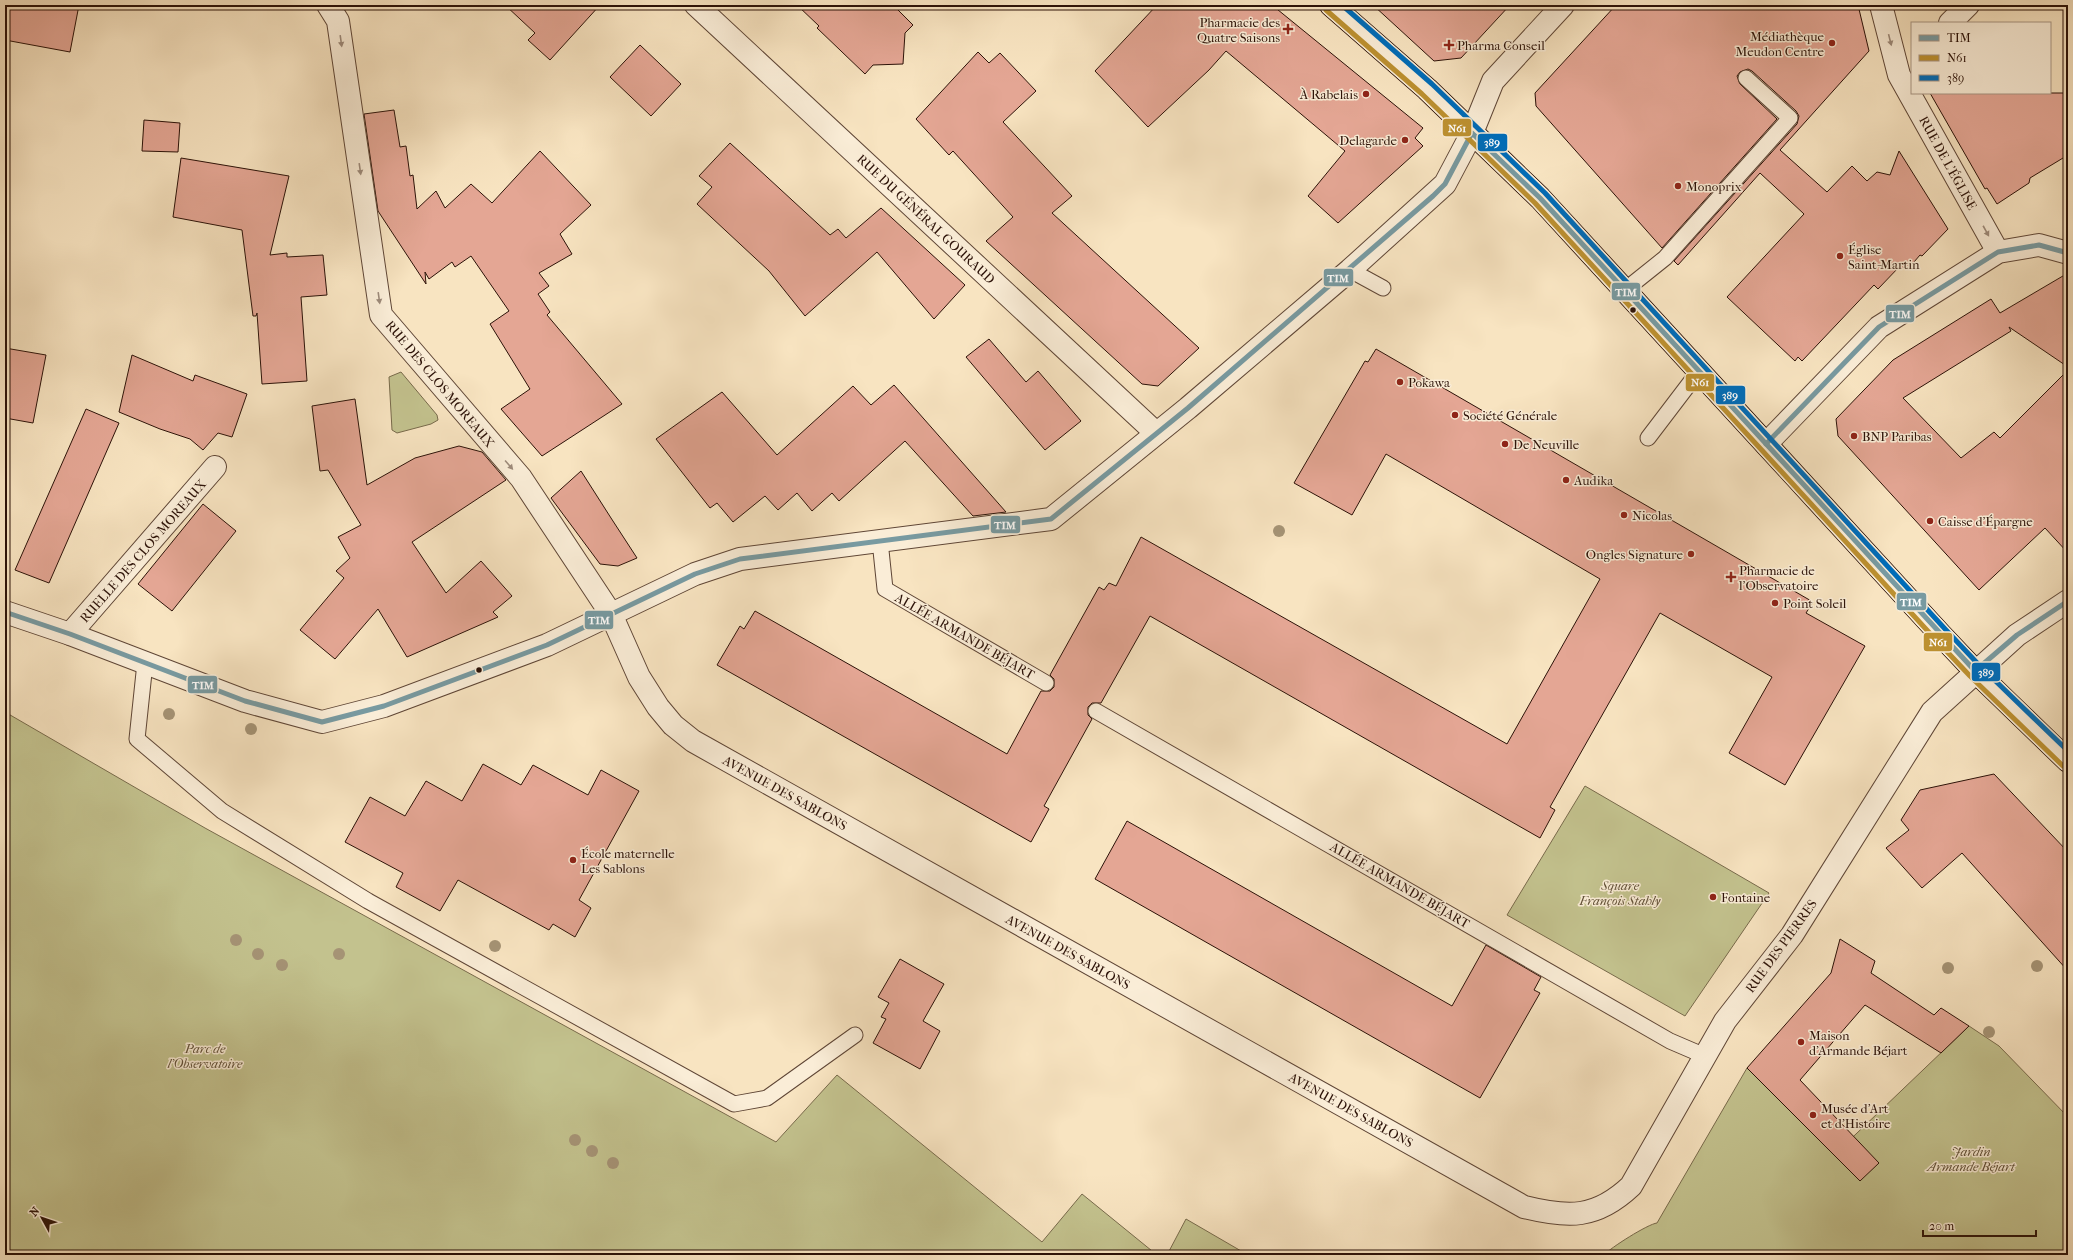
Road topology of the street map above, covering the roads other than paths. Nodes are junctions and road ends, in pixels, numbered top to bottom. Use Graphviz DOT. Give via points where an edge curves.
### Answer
graph roads {
  1 [pos="328,5"];
  2 [pos="696,5"];
  3 [pos="1331,5"];
  4 [pos="1563,5"];
  5 [pos="1881,5"];
  6 [pos="1968,5"];
  7 [pos="1951,22"];
  8 [pos="1905,68"];
  9 [pos="1746,78"];
  10 [pos="1911,80"];
  11 [pos="1918,94"];
  12 [pos="1472,133"];
  13 [pos="1998,252"];
  14 [pos="2068,253"];
  15 [pos="1350,270"];
  16 [pos="1383,288"];
  17 [pos="1625,290"];
  18 [pos="1699,371"];
  19 [pos="1156,433"];
  20 [pos="1648,438"];
  21 [pos="1766,444"];
  22 [pos="215,467"];
  23 [pos="880,541"];
  24 [pos="2068,601"];
  25 [pos="5,612"];
  26 [pos="611,614"];
  27 [pos="70,634"];
  28 [pos="145,663"];
  29 [pos="1975,671"];
  30 [pos="1046,683"];
  31 [pos="1096,711"];
  32 [pos="2068,761"];
  33 [pos="855,1035"];
  34 [pos="1704,1056"];
  35 [pos="1584,1214"];
  1 -- 26 [label="street, RUE DES CLOS MOREAUX, one-way" via="338,21 381,315 521,478"];
  2 -- 19 [label="street, RUE DU GÉNÉRAL GOURAUD"];
  3 -- 12 [label="street" via="1427,89"];
  4 -- 12 [label="street" via="1494,81"];
  5 -- 8 [label="street, RUE DE L'ÉGLISE, one-way"];
  6 -- 7 [label="street"];
  8 -- 10 [label="street, RUE DE L'ÉGLISE, one-way"];
  9 -- 17 [label="lane" via="1790,118 1665,258"];
  11 -- 13 [label="street, RUE DE L'ÉGLISE, one-way"];
  12 -- 15 [label="street" via="1445,184"];
  12 -- 17 [label="street" via="1540,198"];
  13 -- 14 [label="street" via="2038,245"];
  13 -- 21 [label="street" via="1879,327"];
  15 -- 16 [label="lane"];
  15 -- 19 [label="street"];
  17 -- 18 [label="street"];
  18 -- 20 [label="lane"];
  18 -- 21 [label="street"];
  19 -- 23 [label="street" via="1051,519"];
  21 -- 29 [label="street"];
  22 -- 27 [label="street, RUELLE DES CLOS MOREAUX"];
  23 -- 26 [label="street" via="740,559 695,574"];
  23 -- 30 [label="lane, ALLÉE ARMANDE BÉJART" via="885,589"];
  24 -- 29 [label="street, RUE DES PIERRES" via="2017,635"];
  25 -- 27 [label="street"];
  26 -- 28 [label="street" via="547,645 463,677 384,706 322,722 245,701"];
  26 -- 35 [label="street, AVENUE DES SABLONS" via="639,677 658,707 672,725 693,741 1524,1207 1553,1215"];
  27 -- 28 [label="street"];
  28 -- 33 [label="lane" via="136,739 222,811 368,900 734,1104 767,1098"];
  29 -- 32 [label="street"];
  29 -- 34 [label="street, RUE DES PIERRES" via="1932,712 1792,935 1725,1021"];
  31 -- 34 [label="lane, ALLÉE ARMANDE BÉJART" via="1663,1037"];
  34 -- 35 [label="street, RUE DES PIERRES" via="1630,1186 1617,1199"];
}
